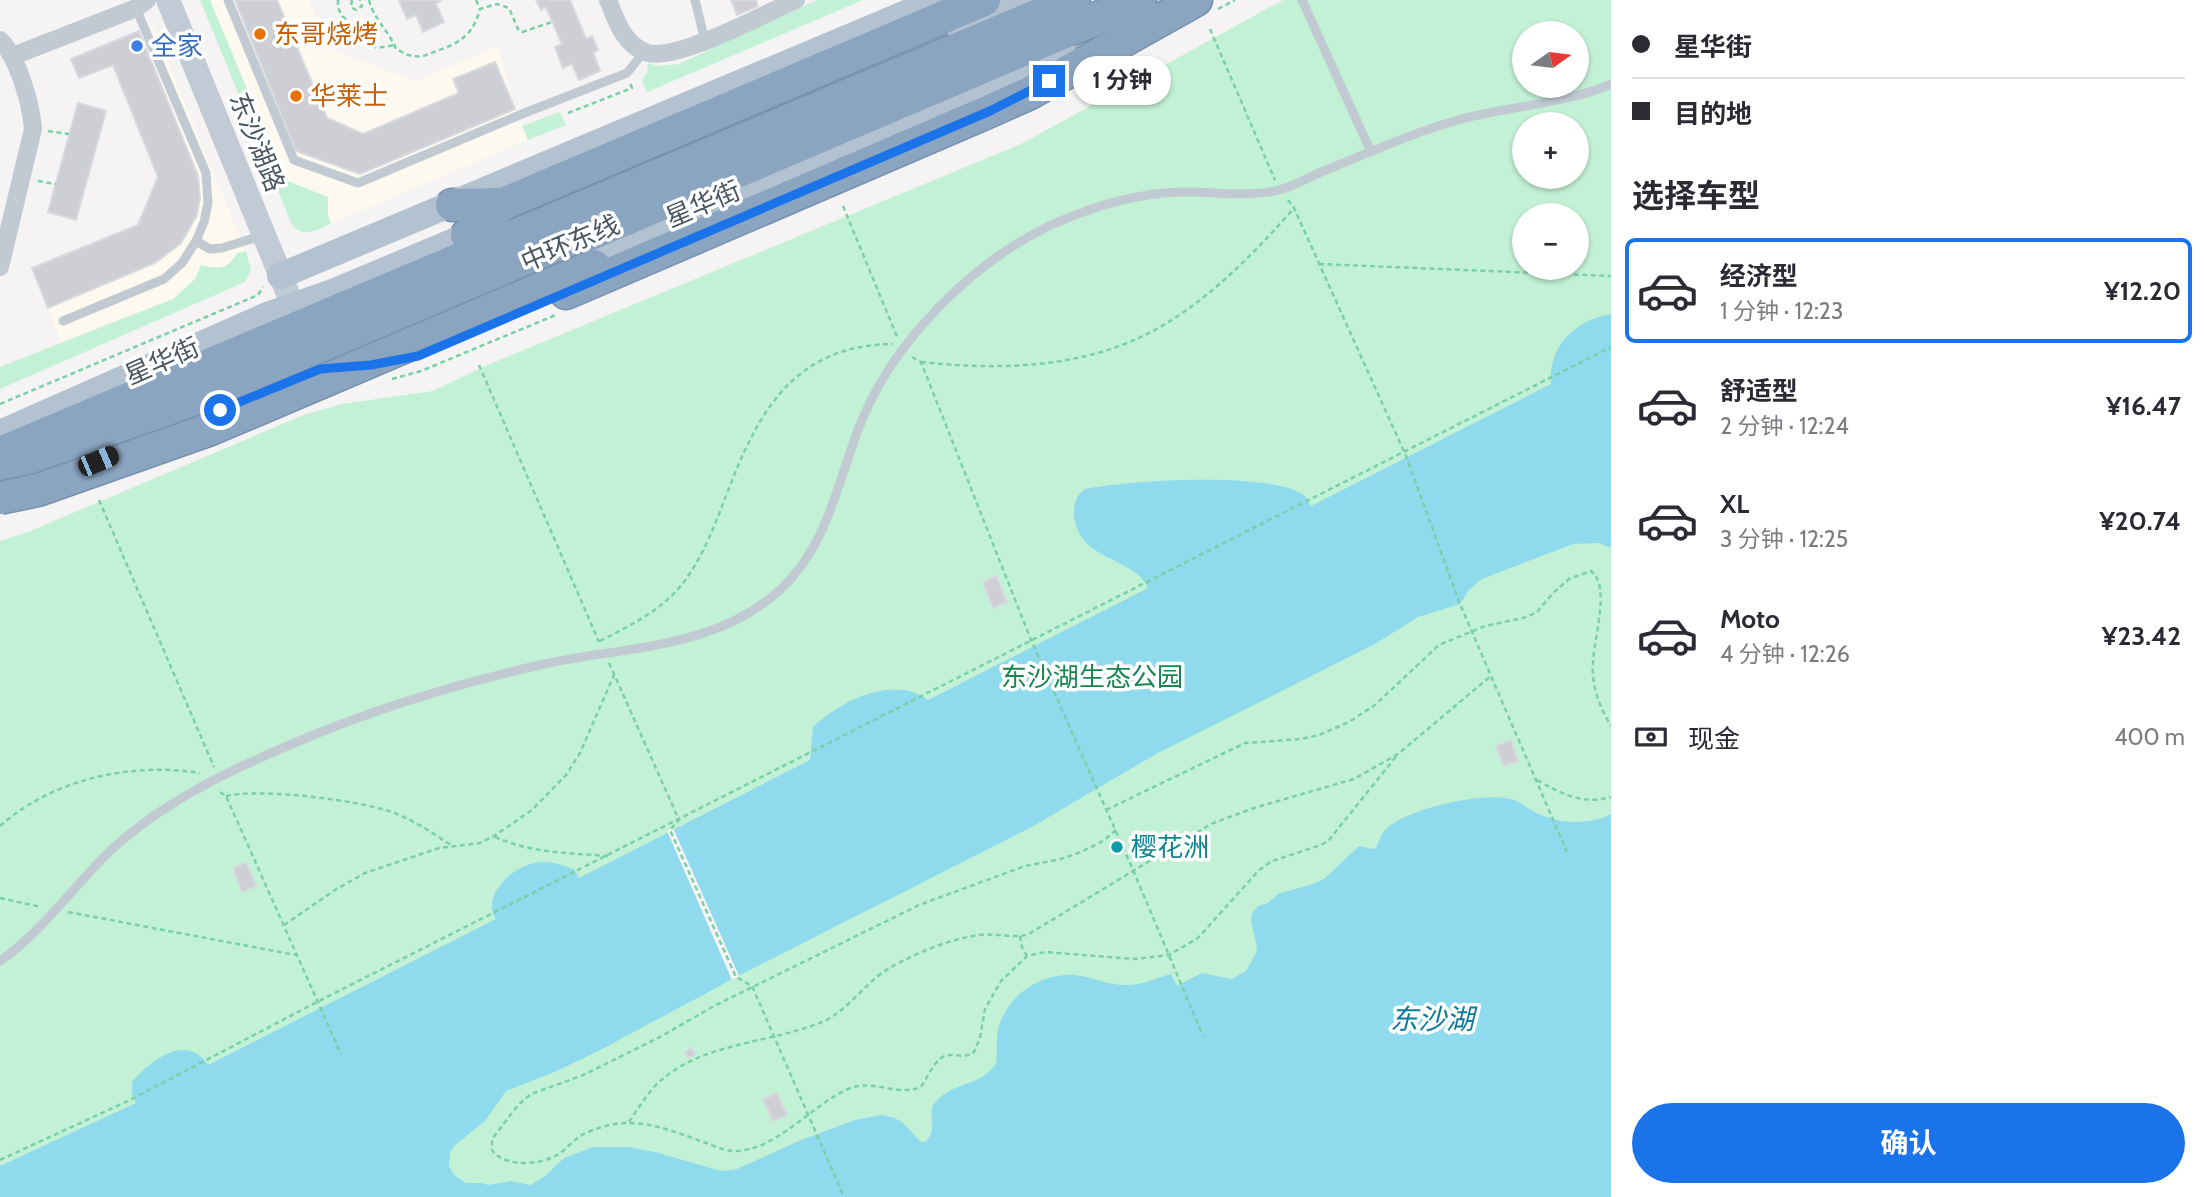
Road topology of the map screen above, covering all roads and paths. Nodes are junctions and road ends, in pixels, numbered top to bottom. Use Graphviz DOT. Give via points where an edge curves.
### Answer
graph roads {
  1 [pos="168,0"];
  2 [pos="228,0"];
  3 [pos="338,0"];
  4 [pos="352,0"];
  5 [pos="360,0"];
  6 [pos="369,0"];
  7 [pos="476,0"];
  8 [pos="608,0"];
  9 [pos="695,0"];
  10 [pos="796,0"];
  11 [pos="937,0"];
  12 [pos="984,0"];
  13 [pos="1023,0"];
  14 [pos="1074,0"];
  15 [pos="1140,0"];
  16 [pos="1171,0"];
  17 [pos="1196,0"];
  18 [pos="1302,0"];
  19 [pos="138,2"];
  20 [pos="480,9"];
  21 [pos="552,22"];
  22 [pos="1210,29"];
  23 [pos="705,41"];
  24 [pos="395,45"];
  25 [pos="7,48"];
  26 [pos="644,52"];
  27 [pos="626,74"];
  28 [pos="1611,84"];
  29 [pos="568,113"];
  30 [pos="911,115"];
  31 [pos="33,129"];
  32 [pos="69,134"];
  33 [pos="1371,152"];
  34 [pos="1279,190"];
  35 [pos="503,204"];
  36 [pos="452,205"];
  37 [pos="843,206"];
  38 [pos="1294,208"];
  39 [pos="263,235"];
  40 [pos="467,235"];
  41 [pos="196,241"];
  42 [pos="1318,264"];
  43 [pos="0,267"];
  44 [pos="280,276"];
  45 [pos="1611,276"];
  46 [pos="293,306"];
  47 [pos="63,320"];
  48 [pos="1611,347"];
  49 [pos="903,352"];
  50 [pos="921,362"];
  51 [pos="479,365"];
  52 [pos="320,369"];
  53 [pos="0,433"];
  54 [pos="1403,451"];
  55 [pos="0,453"];
  56 [pos="0,486"];
  57 [pos="0,499"];
  58 [pos="99,499"];
  59 [pos="1603,577"];
  60 [pos="1605,621"];
  61 [pos="1472,630"];
  62 [pos="1031,640"];
  63 [pos="598,641"];
  64 [pos="605,655"];
  65 [pos="614,674"];
  66 [pos="1492,675"];
  67 [pos="1611,726"];
  68 [pos="1398,754"];
  69 [pos="217,775"];
  70 [pos="1537,780"];
  71 [pos="207,783"];
  72 [pos="226,796"];
  73 [pos="1611,797"];
  74 [pos="1107,810"];
  75 [pos="680,820"];
  76 [pos="0,826"];
  77 [pos="1116,830"];
  78 [pos="494,836"];
  79 [pos="454,846"];
  80 [pos="1567,852"];
  81 [pos="608,856"];
  82 [pos="1133,870"];
  83 [pos="0,898"];
  84 [pos="54,909"];
  85 [pos="283,926"];
  86 [pos="1020,936"];
  87 [pos="296,955"];
  88 [pos="1169,955"];
  89 [pos="1027,956"];
  90 [pos="0,961"];
  91 [pos="752,986"];
  92 [pos="317,1002"];
  93 [pos="774,1037"];
  94 [pos="1203,1037"];
  95 [pos="341,1054"];
  96 [pos="809,1116"];
  97 [pos="628,1123"];
  98 [pos="0,1160"];
  99 [pos="845,1197"];
  1 -- 39 [label="main road, 东沙湖路"];
  2 -- 27 [label="lane" via="294,160 358,183"];
  3 -- 24 [label="path" via="343,17 367,43 377,48"];
  4 -- 5 [label="path" via="350,5 356,10 362,6"];
  6 -- 24 [label="path" via="375,18"];
  7 -- 20 [label="path"];
  8 -- 26 [label="street" via="625,36"];
  9 -- 23 [label="lane"];
  10 -- 23 [label="street"];
  11 -- 36 [label="main road"];
  12 -- 35 [label="highway"];
  13 -- 40 [label="main road, 星华街"];
  14 -- 55 [label="highway, 中环东线"];
  15 -- 56 [label="highway, 中环东线"];
  16 -- 30 [label="main road, 星华街"];
  17 -- 52 [label="highway" via="1030,93 418,356"];
  18 -- 33 [label="lane"];
  19 -- 25 [label="street"];
  19 -- 41 [label="lane" via="206,173 208,203"];
  20 -- 21 [label="path" via="504,5 522,32"];
  20 -- 24 [label="path" via="473,29 455,44 421,57 408,55"];
  22 -- 34 [label="path"];
  23 -- 26 [label="street" via="663,55"];
  25 -- 31 [label="street"];
  26 -- 27 [label="lane"];
  27 -- 29 [label="path" via="632,88"];
  28 -- 33 [label="lane" via="1564,99 1456,121"];
  30 -- 52 [label="main road, 星华街"];
  30 -- 57 [label="highway, bridge" via="874,148 211,429"];
  31 -- 32 [label="path"];
  31 -- 43 [label="street"];
  33 -- 34 [label="lane"];
  34 -- 38 [label="path"];
  34 -- 49 [label="lane" via="1180,192 1080,213 1016,244 960,287 938,306"];
  35 -- 36 [label="highway"];
  35 -- 40 [label="highway"];
  36 -- 44 [label="main road"];
  37 -- 49 [label="path"];
  38 -- 42 [label="path"];
  38 -- 50 [label="path" via="1225,279 1145,335 1108,350 1023,366"];
  39 -- 41 [label="lane" via="211,249"];
  39 -- 44 [label="main road, 东沙湖路"];
  40 -- 46 [label="main road, 星华街"];
  41 -- 47 [label="lane" via="164,279"];
  42 -- 45 [label="path"];
  42 -- 54 [label="path"];
  44 -- 46 [label="main road, 东沙湖路"];
  46 -- 53 [label="main road, 星华街"];
  48 -- 54 [label="path"];
  49 -- 50 [label="path"];
  49 -- 63 [label="path" via="895,344 874,344 833,353 782,390 746,449 716,524 684,582 635,624"];
  49 -- 64 [label="lane" via="873,395 833,508 813,549 784,586 760,607 709,632"];
  50 -- 62 [label="path"];
  51 -- 63 [label="path"];
  52 -- 57 [label="main road, 星华街"];
  54 -- 61 [label="path"];
  54 -- 62 [label="path"];
  58 -- 69 [label="path"];
  59 -- 61 [label="path" via="1591,571 1578,575 1527,617"];
  60 -- 67 [label="path" via="1592,667 1596,691"];
  61 -- 66 [label="path"];
  61 -- 74 [label="path" via="1432,650 1376,705 1349,723 1301,739 1245,743"];
  62 -- 74 [label="path"];
  62 -- 75 [label="path"];
  63 -- 64 [label="path"];
  64 -- 65 [label="path"];
  64 -- 71 [label="lane" via="519,670 363,715"];
  65 -- 75 [label="path"];
  65 -- 78 [label="path" via="594,725 566,775 532,810"];
  66 -- 68 [label="path"];
  66 -- 70 [label="path"];
  68 -- 82 [label="path" via="1354,779 1211,824"];
  68 -- 88 [label="path" via="1329,840 1259,870 1198,938"];
  69 -- 71 [label="path"];
  69 -- 76 [label="path" via="155,769 106,775 38,798"];
  70 -- 73 [label="path" via="1572,799"];
  70 -- 80 [label="path"];
  71 -- 72 [label="path"];
  71 -- 84 [label="lane" via="114,848"];
  72 -- 79 [label="path" via="273,794 354,803 413,821"];
  72 -- 85 [label="path"];
  74 -- 77 [label="path"];
  75 -- 81 [label="path"];
  75 -- 91 [label="path" via="670,830 736,978"];
  77 -- 82 [label="path"];
  77 -- 91 [label="path" via="1081,852 1025,866 919,905"];
  78 -- 79 [label="path"];
  78 -- 81 [label="path" via="536,850"];
  79 -- 85 [label="path" via="365,873"];
  81 -- 92 [label="path"];
  82 -- 86 [label="path" via="1041,928"];
  82 -- 88 [label="path"];
  83 -- 84 [label="path"];
  84 -- 87 [label="path"];
  84 -- 90 [label="lane" via="30,937"];
  85 -- 87 [label="path"];
  86 -- 89 [label="path"];
  86 -- 93 [label="path" via="978,936 924,952 869,981 825,1021"];
  87 -- 92 [label="path"];
  88 -- 89 [label="path" via="1134,959 1045,952"];
  88 -- 94 [label="path"];
  89 -- 96 [label="path" via="995,990 985,1009 978,1046 969,1056 944,1056 921,1087 912,1090 851,1087"];
  91 -- 93 [label="path"];
  91 -- 97 [label="path" via="581,1076 531,1094 517,1105 491,1144 502,1159 536,1162 557,1155 594,1130"];
  92 -- 95 [label="path"];
  92 -- 98 [label="path" via="130,1100"];
  93 -- 96 [label="path"];
  93 -- 97 [label="path" via="681,1066 654,1086"];
  96 -- 97 [label="path" via="762,1144 729,1151 662,1128"];
  96 -- 99 [label="path"];
}
